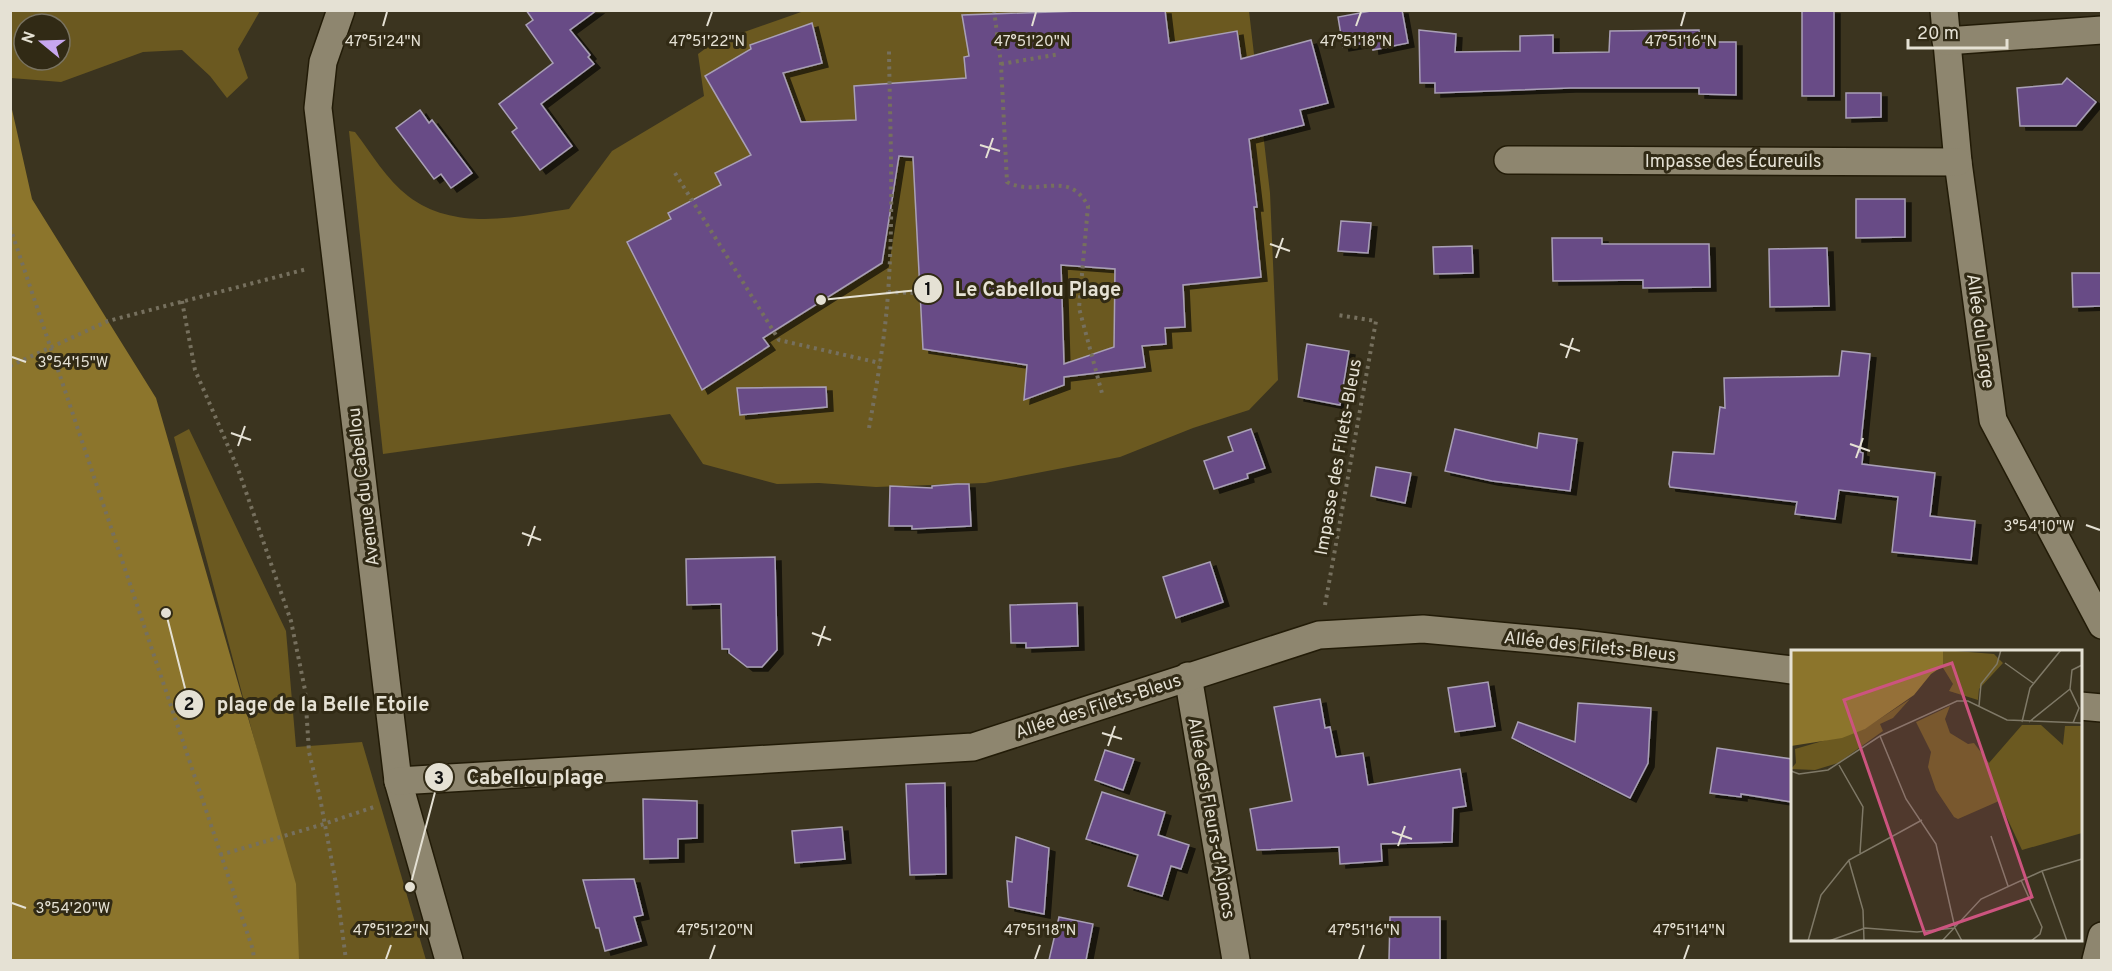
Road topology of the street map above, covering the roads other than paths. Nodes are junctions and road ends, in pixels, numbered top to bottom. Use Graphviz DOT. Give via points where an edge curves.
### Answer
graph roads {
  1 [pos="341,10"];
  2 [pos="1944,10"];
  3 [pos="2102,30"];
  4 [pos="1946,41"];
  5 [pos="1508,160"];
  6 [pos="1958,162"];
  7 [pos="2102,625"];
  8 [pos="1791,670"];
  9 [pos="1188,676"];
  10 [pos="2082,706"];
  11 [pos="2102,708"];
  12 [pos="400,789"];
  13 [pos="2102,936"];
  14 [pos="448,960"];
  15 [pos="1236,960"];
  16 [pos="2096,960"];
  1 -- 12 [label="street, Avenue du Cabellou" via="323,62 318,108"];
  2 -- 4 [label="street, Allée du Large"];
  3 -- 4 [label="street"];
  4 -- 6 [label="street, Allée du Large"];
  5 -- 6 [label="street, Impasse des Écureuils"];
  6 -- 7 [label="street, Allée du Large" via="1993,420"];
  8 -- 9 [label="street, Allée des Filets-Bleus" via="1423,629 1319,635"];
  9 -- 12 [label="street, Allée des Filets-Bleus" via="974,747"];
  9 -- 15 [label="street, Allée des Fleurs-d'Ajoncs"];
  10 -- 11 [label="street"];
  12 -- 14 [label="street, Avenue du Cabellou"];
  13 -- 16 [label="street"];
}
